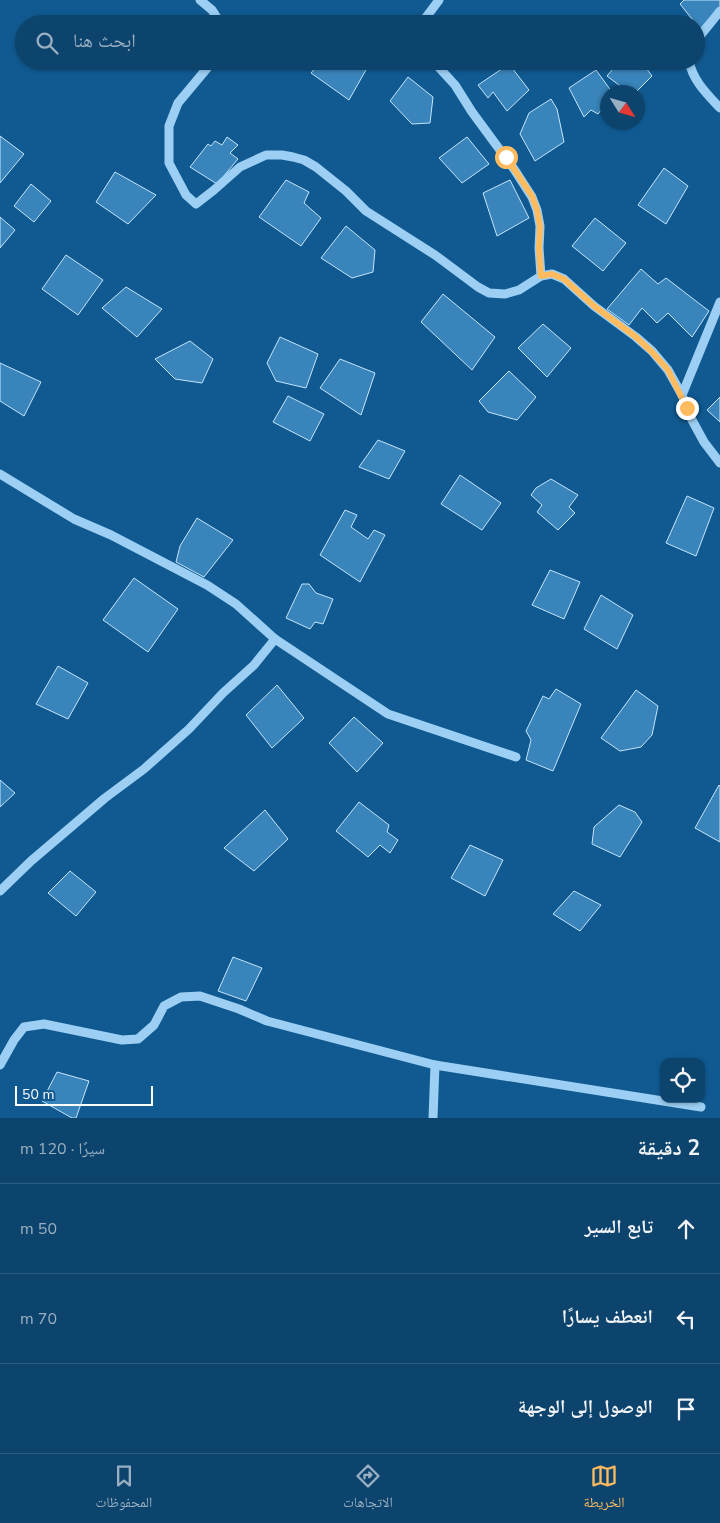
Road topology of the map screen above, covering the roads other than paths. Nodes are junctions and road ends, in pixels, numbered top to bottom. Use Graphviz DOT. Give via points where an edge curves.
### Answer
graph roads {
  1 [pos="200,0"];
  2 [pos="439,0"];
  3 [pos="720,11"];
  4 [pos="215,15"];
  5 [pos="428,15"];
  6 [pos="705,30"];
  7 [pos="206,70"];
  8 [pos="441,70"];
  9 [pos="691,70"];
  10 [pos="720,108"];
  11 [pos="541,276"];
  12 [pos="720,302"];
  13 [pos="682,396"];
  14 [pos="720,463"];
  15 [pos="0,474"];
  16 [pos="275,639"];
  17 [pos="516,757"];
  18 [pos="0,891"];
  19 [pos="435,1065"];
  20 [pos="0,1066"];
  21 [pos="701,1106"];
  22 [pos="433,1118"];
  1 -- 4 [label="street"];
  2 -- 5 [label="street"];
  3 -- 6 [label="street"];
  7 -- 11 [label="street" via="178,104 169,126 169,162 186,195 196,204 240,167 266,155 293,157 316,167 366,211 489,293 505,294 519,290"];
  8 -- 11 [label="street" via="455,85 532,196 540,226"];
  9 -- 10 [label="street" via="700,87"];
  11 -- 13 [label="street" via="552,274 564,279 636,337 668,370"];
  12 -- 13 [label="street"];
  13 -- 14 [label="street" via="704,442"];
  15 -- 16 [label="street" via="74,519 207,585 236,604"];
  16 -- 17 [label="street" via="388,714"];
  16 -- 18 [label="street" via="189,730 31,861"];
  19 -- 20 [label="street" via="267,1020 200,996 181,997 164,1006 154,1025 138,1040 122,1040 44,1024 24,1027"];
  19 -- 21 [label="street"];
  19 -- 22 [label="street"];
}
